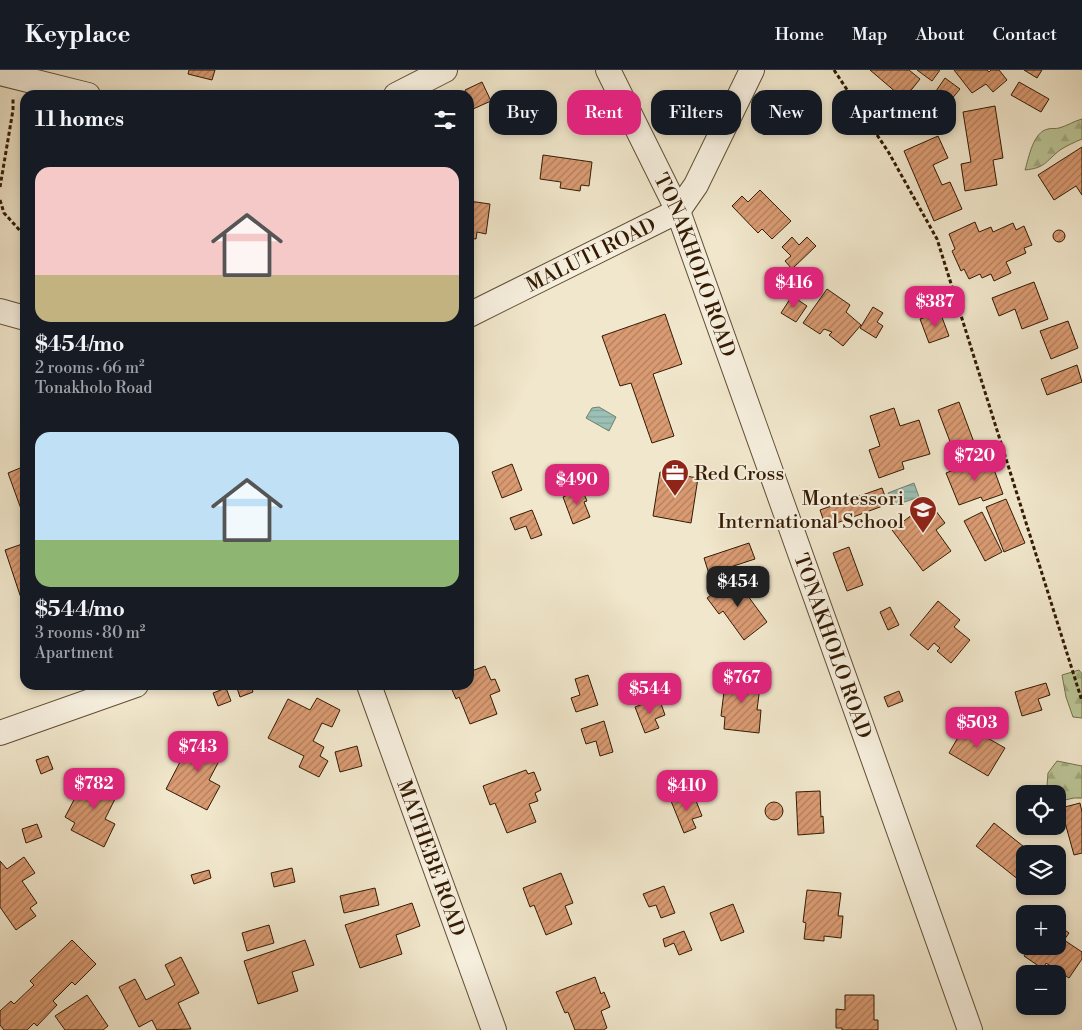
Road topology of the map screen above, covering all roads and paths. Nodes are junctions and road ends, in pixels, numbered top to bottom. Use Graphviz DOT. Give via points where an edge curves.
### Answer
graph roads {
  1 [pos="445,70"];
  2 [pos="608,70"];
  3 [pos="752,70"];
  4 [pos="834,70"];
  5 [pos="5,74"];
  6 [pos="68,90"];
  7 [pos="406,90"];
  8 [pos="0,187"];
  9 [pos="0,200"];
  10 [pos="678,211"];
  11 [pos="20,231"];
  12 [pos="0,311"];
  13 [pos="474,313"];
  14 [pos="20,317"];
  15 [pos="122,690"];
  16 [pos="371,690"];
  17 [pos="1082,701"];
  18 [pos="0,734"];
  19 [pos="491,1029"];
  20 [pos="970,1030"];
  1 -- 7 [label="street"];
  2 -- 10 [label="street, TONAKHOLO ROAD"];
  3 -- 10 [label="street, MALUTI ROAD" via="696,185"];
  4 -- 17 [label="path" via="889,153 937,239"];
  5 -- 6 [label="street"];
  5 -- 8 [label="path" via="13,110"];
  9 -- 11 [label="path" via="4,213"];
  10 -- 13 [label="street, MALUTI ROAD"];
  10 -- 20 [label="street, TONAKHOLO ROAD"];
  12 -- 14 [label="street"];
  15 -- 18 [label="street"];
  16 -- 19 [label="street, MATHEBE ROAD"];
}
